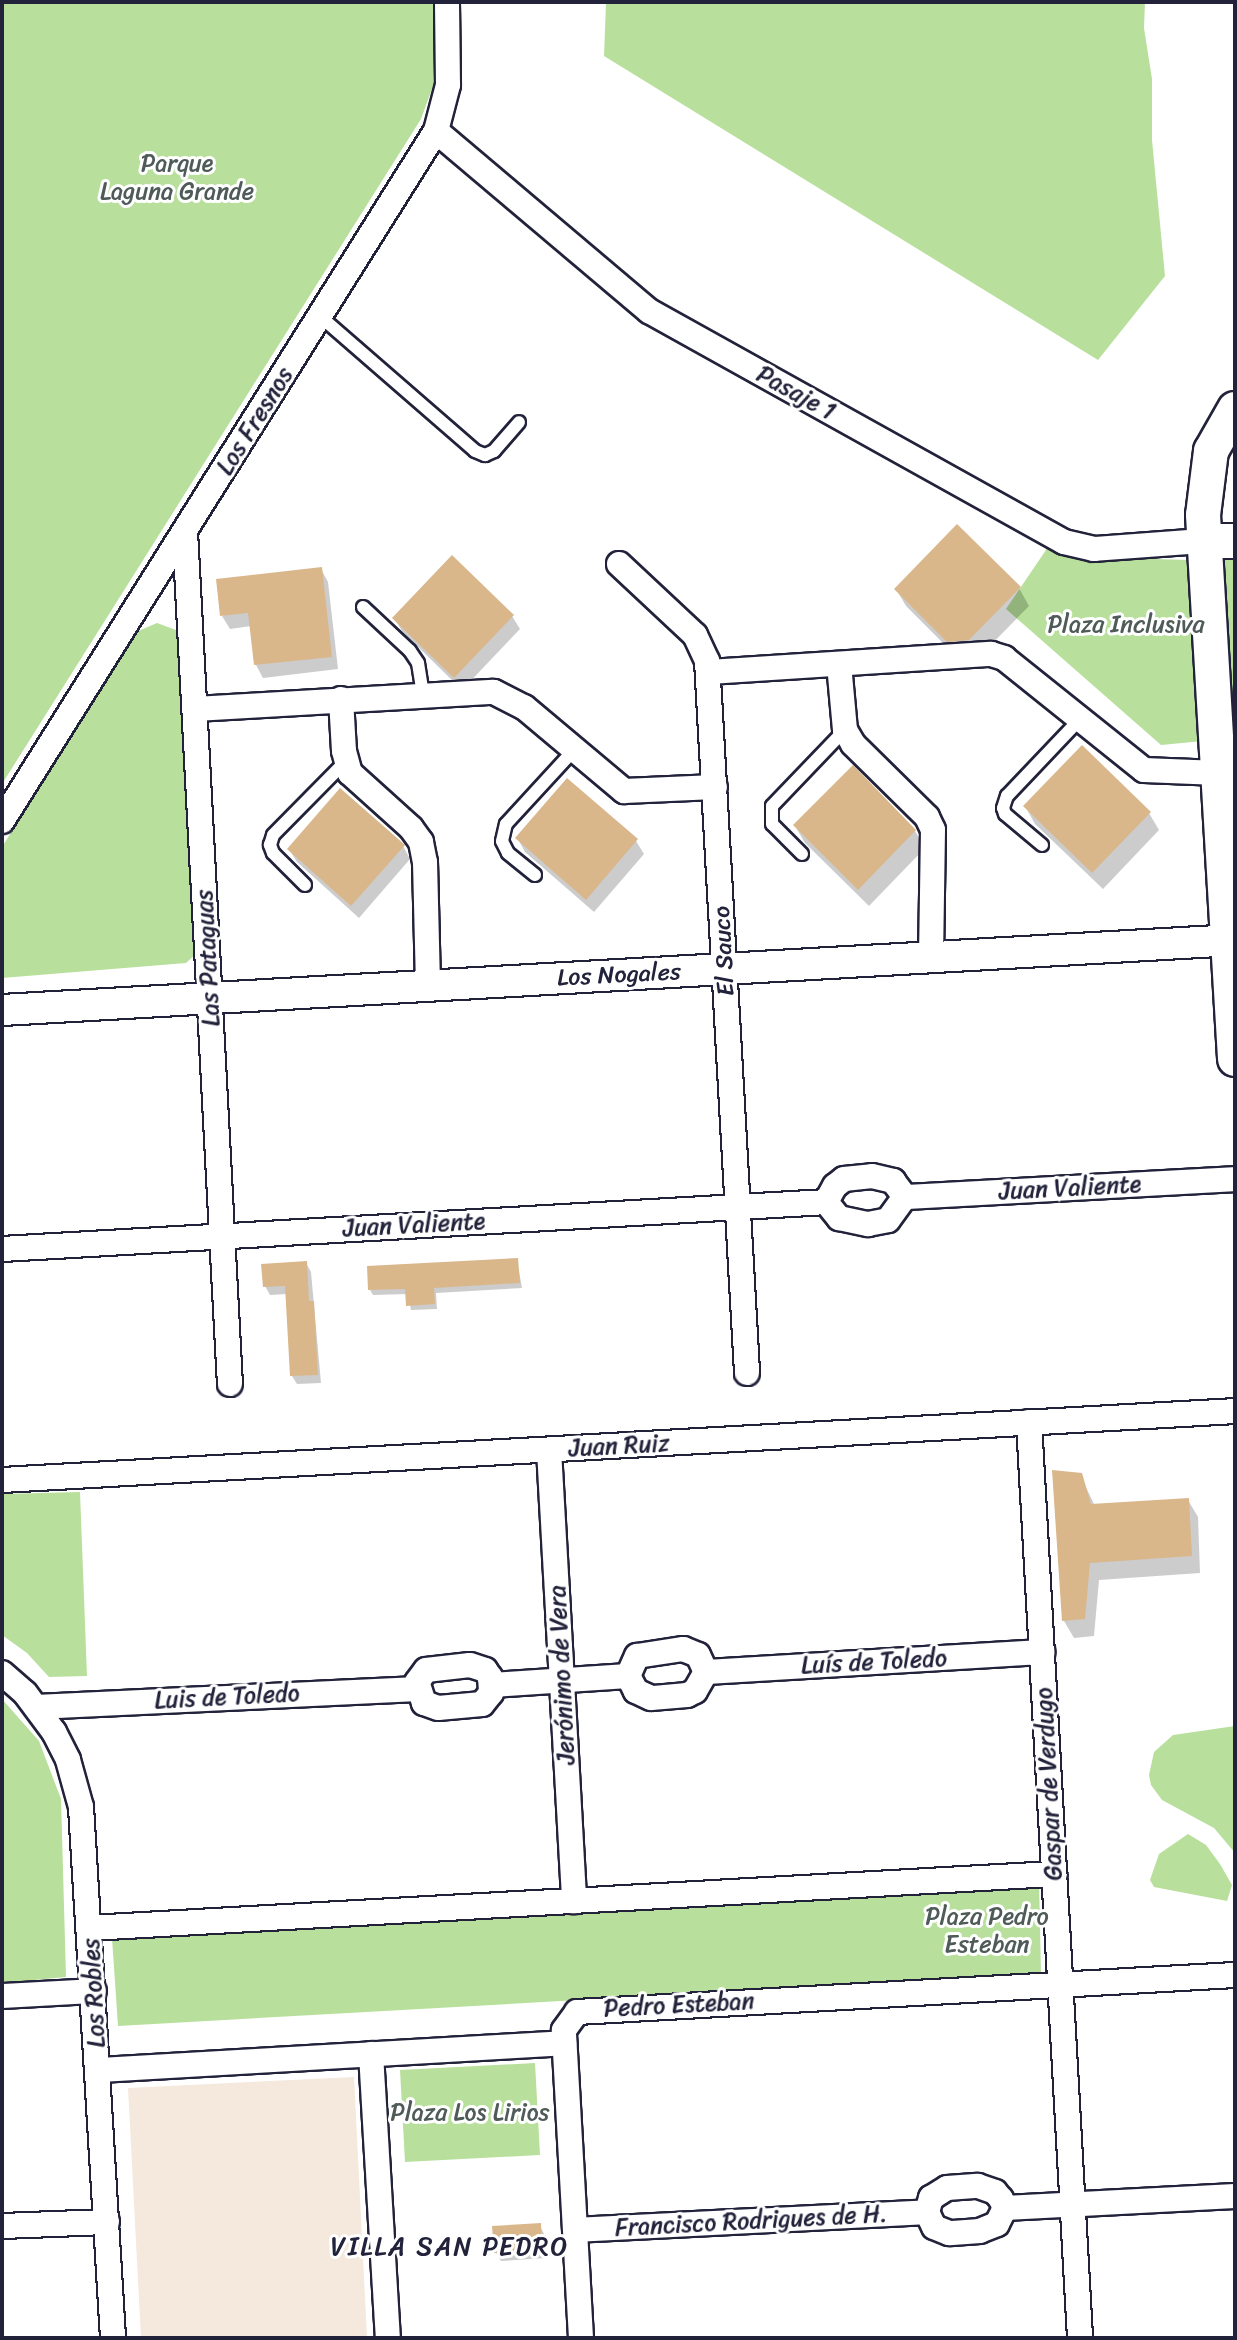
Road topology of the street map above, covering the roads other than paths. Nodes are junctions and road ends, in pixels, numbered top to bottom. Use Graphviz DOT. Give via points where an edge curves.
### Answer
graph roads {
  1 [pos="447,2"];
  2 [pos="436,131"];
  3 [pos="321,317"];
  4 [pos="1235,409"];
  5 [pos="519,422"];
  6 [pos="185,532"];
  7 [pos="1220,541"];
  8 [pos="619,564"];
  9 [pos="363,607"];
  10 [pos="839,664"];
  11 [pos="709,672"];
  12 [pos="423,694"];
  13 [pos="341,699"];
  14 [pos="195,709"];
  15 [pos="1080,719"];
  16 [pos="845,730"];
  17 [pos="574,750"];
  18 [pos="346,761"];
  19 [pos="1219,773"];
  20 [pos="715,787"];
  21 [pos="2,821"];
  22 [pos="1042,845"];
  23 [pos="802,854"];
  24 [pos="535,875"];
  25 [pos="305,885"];
  26 [pos="1232,940"];
  27 [pos="931,957"];
  28 [pos="726,969"];
  29 [pos="428,986"];
  30 [pos="210,998"];
  31 [pos="2,1010"];
  32 [pos="1235,1059"];
  33 [pos="1235,1179"];
  34 [pos="905,1197"];
  35 [pos="826,1202"];
  36 [pos="738,1207"];
  37 [pos="223,1236"];
  38 [pos="2,1249"];
  39 [pos="747,1373"];
  40 [pos="230,1384"];
  41 [pos="1235,1411"];
  42 [pos="1029,1422"];
  43 [pos="549,1450"];
  44 [pos="2,1480"];
  45 [pos="1042,1652"];
  46 [pos="706,1672"];
  47 [pos="2,1673"];
  48 [pos="628,1676"];
  49 [pos="562,1681"];
  50 [pos="492,1685"];
  51 [pos="417,1689"];
  52 [pos="37,1707"];
  53 [pos="1054,1874"];
  54 [pos="574,1901"];
  55 [pos="90,1928"];
  56 [pos="1235,1975"];
  57 [pos="1060,1984"];
  58 [pos="94,1991"];
  59 [pos="2,1996"];
  60 [pos="564,2043"];
  61 [pos="371,2054"];
  62 [pos="99,2070"];
  63 [pos="1235,2196"];
  64 [pos="1072,2204"];
  65 [pos="1005,2208"];
  66 [pos="927,2212"];
  67 [pos="107,2222"];
  68 [pos="2,2226"];
  69 [pos="576,2230"];
  70 [pos="113,2338"];
  71 [pos="388,2338"];
  72 [pos="581,2338"];
  73 [pos="1080,2338"];
  1 -- 2 [label="street, Los Fresnos" via="448,85"];
  2 -- 3 [label="street, Los Fresnos"];
  2 -- 7 [label="street, Pasaje 1" via="649,311 1064,542 1094,549"];
  3 -- 5 [label="lane" via="475,451 494,451"];
  3 -- 6 [label="street, Los Fresnos"];
  4 -- 7 [label="main road" via="1217,436 1206,470"];
  6 -- 14 [label="street, Las Pataguas"];
  6 -- 21 [label="street, Los Fresnos"];
  7 -- 19 [label="main road"];
  8 -- 11 [label="street, El Sauco" via="695,635"];
  9 -- 12 [label="lane" via="410,651 418,663"];
  10 -- 11 [label="street"];
  10 -- 15 [label="street" via="1000,656"];
  10 -- 16 [label="street"];
  11 -- 20 [label="street, El Sauco"];
  12 -- 13 [label="street"];
  12 -- 17 [label="street" via="505,695"];
  13 -- 14 [label="street"];
  13 -- 18 [label="street"];
  14 -- 30 [label="street, Las Pataguas"];
  15 -- 19 [label="street" via="1144,770"];
  15 -- 22 [label="lane" via="1007,796 1003,808"];
  16 -- 23 [label="lane" via="772,806 772,824"];
  16 -- 27 [label="street" via="927,817 933,830"];
  17 -- 20 [label="street" via="624,791"];
  17 -- 24 [label="lane" via="506,824 502,841 508,853"];
  18 -- 25 [label="lane" via="273,835 273,853"];
  18 -- 29 [label="street" via="350,773 421,842"];
  19 -- 26 [label="main road"];
  20 -- 28 [label="street, El Sauco"];
  26 -- 27 [label="street, Los Nogales"];
  26 -- 32 [label="main road"];
  27 -- 28 [label="street, Los Nogales"];
  28 -- 29 [label="street, Los Nogales"];
  28 -- 36 [label="street, El Sauco"];
  29 -- 30 [label="street, Los Nogales"];
  30 -- 31 [label="street, Los Nogales"];
  30 -- 37 [label="street, Las Pataguas"];
  33 -- 34 [label="street, Juan Valiente"];
  34 -- 35 [label="street" via="888,1220 868,1224 839,1218"];
  34 -- 35 [label="street" via="886,1177 864,1176 844,1179"];
  35 -- 36 [label="street, Juan Valiente"];
  36 -- 37 [label="street, Juan Valiente"];
  36 -- 39 [label="street, El Sauco"];
  37 -- 38 [label="street, Juan Valiente"];
  37 -- 40 [label="street, Las Pataguas"];
  41 -- 42 [label="street, Juan Ruiz"];
  42 -- 43 [label="street, Juan Ruiz"];
  42 -- 45 [label="street, Gaspar de Verdugo"];
  43 -- 44 [label="street, Juan Ruiz"];
  43 -- 49 [label="street, Jerónimo de Vera"];
  45 -- 46 [label="street, Luís de Toledo"];
  45 -- 53 [label="street, Gaspar de Verdugo"];
  46 -- 48 [label="street" via="701,1686 687,1695 643,1695"];
  46 -- 48 [label="street" via="698,1655 683,1649 645,1653 632,1663"];
  47 -- 52 [label="street, Los Robles"];
  48 -- 49 [label="street"];
  49 -- 50 [label="street"];
  49 -- 54 [label="street, Jerónimo de Vera"];
  50 -- 51 [label="street" via="482,1704 450,1708 430,1707"];
  50 -- 51 [label="street" via="485,1670 470,1665 426,1670"];
  51 -- 52 [label="street, Luis de Toledo"];
  52 -- 55 [label="street, Los Robles" via="76,1783"];
  53 -- 54 [label="street"];
  53 -- 57 [label="street, Gaspar de Verdugo"];
  54 -- 55 [label="street"];
  55 -- 58 [label="street, Los Robles"];
  56 -- 57 [label="street, Pedro Esteban"];
  57 -- 60 [label="street, Pedro Esteban" via="584,2010 566,2022"];
  57 -- 64 [label="street, Gaspar de Verdugo"];
  58 -- 59 [label="street"];
  58 -- 62 [label="street, Los Robles"];
  60 -- 61 [label="street"];
  60 -- 69 [label="street"];
  61 -- 62 [label="street"];
  61 -- 71 [label="street"];
  62 -- 67 [label="street, Los Robles"];
  63 -- 64 [label="street"];
  64 -- 65 [label="street"];
  64 -- 73 [label="street, Gaspar de Verdugo"];
  65 -- 66 [label="street" via="990,2229 949,2233 934,2227"];
  65 -- 66 [label="street" via="995,2192 978,2186 938,2191"];
  66 -- 69 [label="street, Francisco Rodrigues de H."];
  67 -- 68 [label="street"];
  67 -- 70 [label="street, Los Robles"];
  69 -- 72 [label="street"];
}
